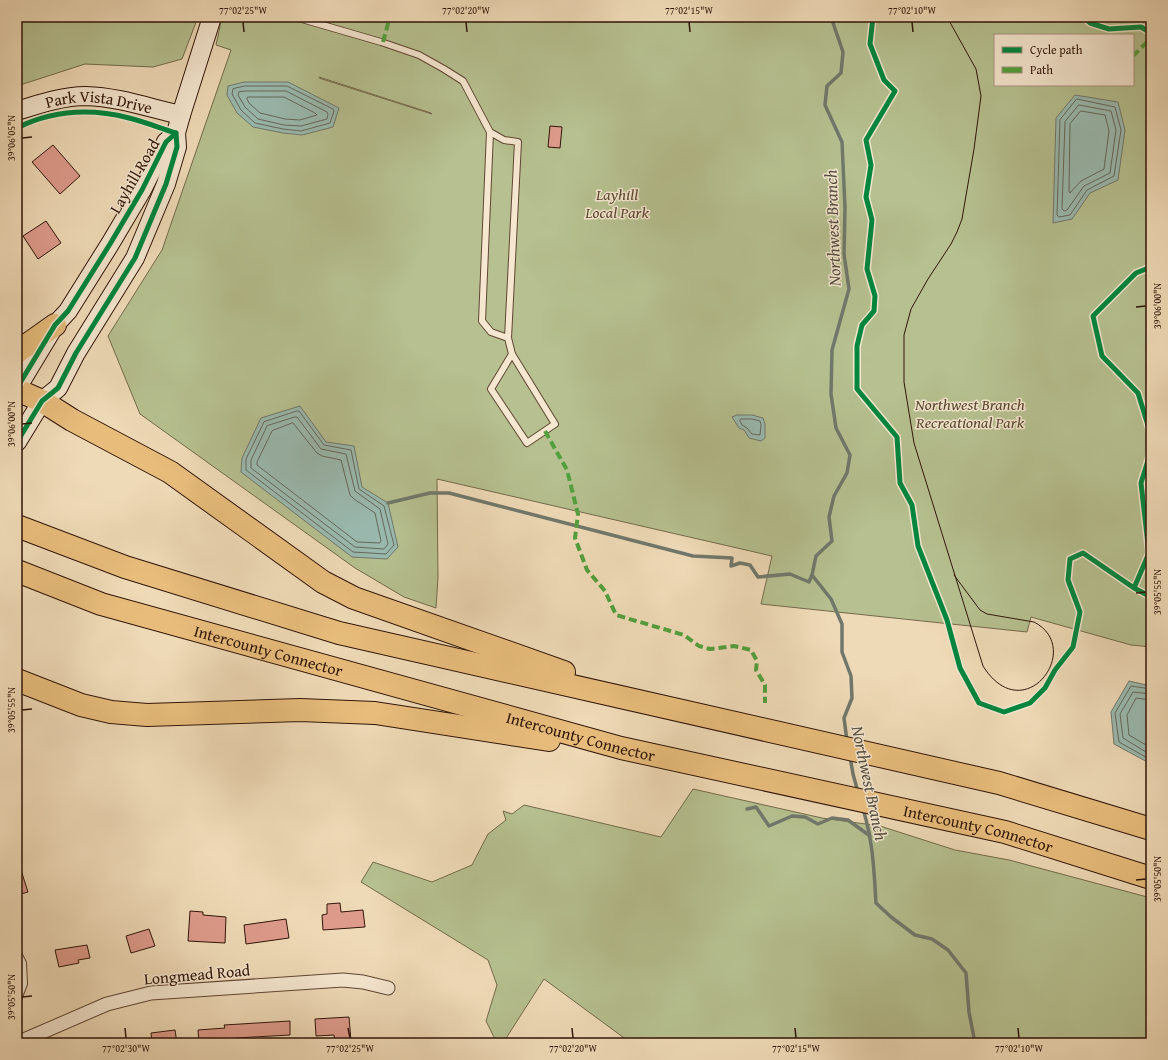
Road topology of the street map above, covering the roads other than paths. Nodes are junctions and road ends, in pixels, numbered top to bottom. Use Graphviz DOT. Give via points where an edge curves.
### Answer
graph roads {
  1 [pos="212,17"];
  2 [pos="295,17"];
  3 [pos="17,111"];
  4 [pos="181,115"];
  5 [pos="490,132"];
  6 [pos="176,133"];
  7 [pos="55,325"];
  8 [pos="508,338"];
  9 [pos="17,352"];
  10 [pos="512,354"];
  11 [pos="17,389"];
  12 [pos="42,402"];
  13 [pos="17,442"];
  14 [pos="17,526"];
  15 [pos="17,571"];
  16 [pos="17,680"];
  17 [pos="659,705"];
  18 [pos="621,748"];
  19 [pos="1151,829"];
  20 [pos="1151,878"];
  21 [pos="17,952"];
  22 [pos="388,988"];
  23 [pos="17,1002"];
  24 [pos="17,1043"];
  1 -- 4 [label="main road, Layhill Road"];
  2 -- 5 [label="lane" via="382,42 419,55 444,69 463,81"];
  3 -- 4 [label="main road, Park Vista Drive" via="58,99 86,96 114,99"];
  4 -- 6 [label="main road, Layhill Road"];
  5 -- 8 [label="lane" via="482,321 491,332"];
  5 -- 8 [label="lane" via="504,140 518,142"];
  6 -- 7 [label="main road, Layhill Road" via="166,142 142,190 68,311"];
  6 -- 12 [label="main road, Layhill Road" via="177,147 166,184 135,258 76,353 58,388"];
  7 -- 9 [label="highway"];
  7 -- 11 [label="main road, Layhill Road"];
  8 -- 10 [label="lane"];
  10 -- 10 [label="lane" via="555,424 527,444 491,389"];
  11 -- 12 [label="highway"];
  12 -- 13 [label="main road, Layhill Road"];
  12 -- 17 [label="highway" via="170,472 323,582 354,598"];
  14 -- 17 [label="highway" via="124,567 339,633"];
  15 -- 18 [label="highway, Intercounty Connector" via="101,604"];
  16 -- 18 [label="highway" via="80,705 111,712 147,715 300,710 375,713 531,738"];
  17 -- 19 [label="highway" via="999,783"];
  18 -- 20 [label="highway, Intercounty Connector" via="1005,832"];
  21 -- 23 [label="lane" via="23,963 24,984"];
  22 -- 24 [label="street, Longmead Road" via="342,980 152,993 107,1004"];
}
